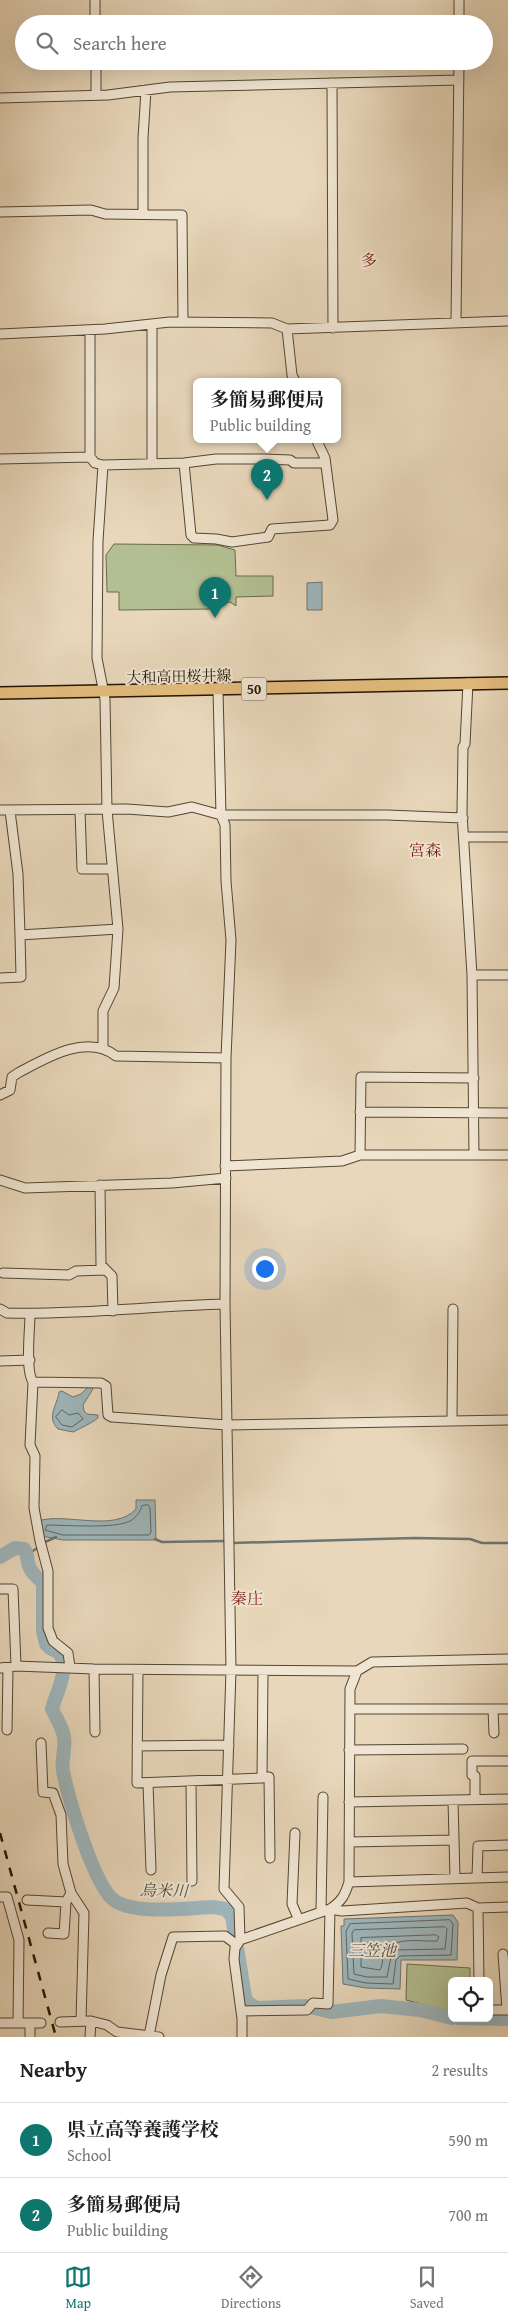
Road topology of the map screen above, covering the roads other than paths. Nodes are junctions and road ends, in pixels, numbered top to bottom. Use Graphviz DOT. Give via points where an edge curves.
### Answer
graph roads {
  1 [pos="95,0"];
  2 [pos="459,0"];
  3 [pos="95,15"];
  4 [pos="459,15"];
  5 [pos="96,70"];
  6 [pos="459,70"];
  7 [pos="459,80"];
  8 [pos="332,84"];
  9 [pos="146,90"];
  10 [pos="96,95"];
  11 [pos="0,98"];
  12 [pos="0,212"];
  13 [pos="143,214"];
  14 [pos="508,321"];
  15 [pos="183,322"];
  16 [pos="456,323"];
  17 [pos="152,325"];
  18 [pos="334,328"];
  19 [pos="287,329"];
  20 [pos="90,330"];
  21 [pos="0,334"];
  22 [pos="294,378"];
  23 [pos="318,443"];
  24 [pos="90,457"];
  25 [pos="0,459"];
  26 [pos="325,462"];
  27 [pos="184,463"];
  28 [pos="152,464"];
  29 [pos="103,465"];
  30 [pos="468,682"];
  31 [pos="508,683"];
  32 [pos="218,690"];
  33 [pos="103,692"];
  34 [pos="0,694"];
  35 [pos="0,810"];
  36 [pos="80,810"];
  37 [pos="107,810"];
  38 [pos="10,811"];
  39 [pos="221,814"];
  40 [pos="463,818"];
  41 [pos="464,837"];
  42 [pos="508,837"];
  43 [pos="112,869"];
  44 [pos="118,929"];
  45 [pos="20,935"];
  46 [pos="472,975"];
  47 [pos="508,975"];
  48 [pos="0,978"];
  49 [pos="103,1048"];
  50 [pos="226,1058"];
  51 [pos="474,1078"];
  52 [pos="0,1095"];
  53 [pos="360,1112"];
  54 [pos="474,1113"];
  55 [pos="508,1113"];
  56 [pos="360,1155"];
  57 [pos="474,1155"];
  58 [pos="508,1155"];
  59 [pos="225,1166"];
  60 [pos="226,1178"];
  61 [pos="0,1180"];
  62 [pos="100,1185"];
  63 [pos="104,1270"];
  64 [pos="3,1272"];
  65 [pos="225,1304"];
  66 [pos="0,1309"];
  67 [pos="453,1309"];
  68 [pos="113,1311"];
  69 [pos="30,1314"];
  70 [pos="30,1360"];
  71 [pos="0,1361"];
  72 [pos="33,1382"];
  73 [pos="452,1420"];
  74 [pos="508,1420"];
  75 [pos="227,1425"];
  76 [pos="0,1588"];
  77 [pos="508,1659"];
  78 [pos="8,1667"];
  79 [pos="66,1667"];
  80 [pos="94,1669"];
  81 [pos="138,1670"];
  82 [pos="231,1670"];
  83 [pos="263,1671"];
  84 [pos="357,1671"];
  85 [pos="350,1709"];
  86 [pos="493,1709"];
  87 [pos="508,1709"];
  88 [pos="7,1730"];
  89 [pos="95,1732"];
  90 [pos="494,1733"];
  91 [pos="41,1743"];
  92 [pos="229,1745"];
  93 [pos="137,1746"];
  94 [pos="463,1749"];
  95 [pos="349,1750"];
  96 [pos="508,1761"];
  97 [pos="262,1778"];
  98 [pos="228,1781"];
  99 [pos="191,1782"];
  100 [pos="148,1783"];
  101 [pos="323,1797"];
  102 [pos="476,1799"];
  103 [pos="508,1799"];
  104 [pos="453,1800"];
  105 [pos="349,1802"];
  106 [pos="294,1833"];
  107 [pos="454,1840"];
  108 [pos="349,1842"];
  109 [pos="508,1845"];
  110 [pos="270,1858"];
  111 [pos="151,1870"];
  112 [pos="508,1877"];
  113 [pos="455,1878"];
  114 [pos="477,1878"];
  115 [pos="192,1881"];
  116 [pos="349,1882"];
  117 [pos="71,1893"];
  118 [pos="0,1897"];
  119 [pos="27,1900"];
  120 [pos="66,1902"];
  121 [pos="508,1907"];
  122 [pos="478,1908"];
  123 [pos="326,1910"];
  124 [pos="298,1918"];
  125 [pos="48,1933"];
  126 [pos="238,1942"];
  127 [pos="503,1954"];
  128 [pos="479,1977"];
  129 [pos="493,2010"];
  130 [pos="507,2010"];
  131 [pos="241,2011"];
  132 [pos="81,2021"];
  133 [pos="91,2021"];
  134 [pos="60,2022"];
  135 [pos="0,2023"];
  136 [pos="18,2023"];
  137 [pos="30,2023"];
  138 [pos="41,2023"];
  139 [pos="138,2036"];
  140 [pos="149,2036"];
  141 [pos="30,2037"];
  142 [pos="90,2037"];
  143 [pos="159,2037"];
  144 [pos="242,2037"];
  1 -- 3 [label="street"];
  2 -- 4 [label="street"];
  5 -- 10 [label="street"];
  6 -- 7 [label="street"];
  7 -- 8 [label="street"];
  7 -- 16 [label="street"];
  8 -- 9 [label="street"];
  8 -- 18 [label="street"];
  9 -- 10 [label="street"];
  9 -- 13 [label="street"];
  10 -- 11 [label="street"];
  12 -- 13 [label="street" via="91,210 105,214"];
  13 -- 15 [label="street" via="182,215"];
  14 -- 16 [label="street"];
  15 -- 17 [label="street"];
  15 -- 19 [label="street" via="272,323"];
  16 -- 18 [label="street"];
  17 -- 20 [label="street"];
  17 -- 28 [label="street"];
  18 -- 19 [label="street"];
  19 -- 22 [label="street"];
  20 -- 21 [label="street"];
  20 -- 24 [label="street"];
  23 -- 26 [label="street"];
  24 -- 25 [label="street"];
  24 -- 29 [label="street"];
  26 -- 27 [label="street" via="216,459"];
  26 -- 27 [label="street" via="333,520 330,525 272,529 268,537 232,542 191,535"];
  27 -- 28 [label="street"];
  28 -- 29 [label="street"];
  29 -- 33 [label="street" via="98,541 97,658"];
  30 -- 31 [label="main road, 大和高田桜井線 / 50"];
  30 -- 32 [label="main road, 大和高田桜井線 / 50"];
  30 -- 40 [label="street" via="463,747"];
  32 -- 33 [label="main road, 大和高田桜井線 / 50"];
  32 -- 39 [label="street"];
  33 -- 34 [label="main road, 大和高田桜井線 / 50"];
  33 -- 37 [label="street"];
  35 -- 38 [label="street"];
  36 -- 37 [label="street"];
  36 -- 38 [label="street"];
  36 -- 43 [label="street" via="82,869"];
  37 -- 39 [label="street" via="168,812 192,807"];
  37 -- 43 [label="street"];
  38 -- 45 [label="street" via="18,874"];
  39 -- 40 [label="street"];
  39 -- 50 [label="street" via="225,825 231,940"];
  40 -- 41 [label="street"];
  41 -- 42 [label="street"];
  41 -- 46 [label="street"];
  43 -- 44 [label="street"];
  44 -- 45 [label="street"];
  44 -- 49 [label="street" via="114,988 104,1011"];
  45 -- 48 [label="street" via="21,976"];
  46 -- 47 [label="street"];
  46 -- 51 [label="street"];
  49 -- 50 [label="street" via="116,1056"];
  49 -- 52 [label="street" via="84,1047 48,1058 12,1077 10,1090"];
  50 -- 59 [label="street"];
  51 -- 53 [label="street" via="360,1077"];
  51 -- 54 [label="street"];
  53 -- 54 [label="street"];
  53 -- 56 [label="street"];
  54 -- 55 [label="street"];
  54 -- 57 [label="street"];
  56 -- 57 [label="street"];
  56 -- 59 [label="street" via="342,1161"];
  57 -- 58 [label="street"];
  59 -- 60 [label="street"];
  60 -- 62 [label="street"];
  60 -- 65 [label="street"];
  61 -- 62 [label="street" via="25,1188"];
  62 -- 63 [label="street" via="100,1266"];
  63 -- 64 [label="street" via="76,1271 69,1275"];
  63 -- 68 [label="street" via="112,1276"];
  65 -- 68 [label="street"];
  65 -- 75 [label="street"];
  66 -- 69 [label="street" via="7,1313"];
  67 -- 73 [label="street"];
  68 -- 69 [label="street"];
  69 -- 70 [label="street"];
  70 -- 71 [label="street"];
  70 -- 72 [label="street"];
  72 -- 75 [label="street" via="101,1382 106,1386 108,1415 112,1418"];
  72 -- 79 [label="street" via="30,1445 35,1456 34,1508 48,1572 48,1628 53,1640 68,1653"];
  73 -- 74 [label="street"];
  73 -- 75 [label="street"];
  75 -- 82 [label="street"];
  76 -- 78 [label="street" via="13,1589"];
  77 -- 84 [label="street" via="372,1662"];
  78 -- 79 [label="street"];
  78 -- 88 [label="street"];
  79 -- 80 [label="street"];
  80 -- 81 [label="street"];
  80 -- 89 [label="street"];
  81 -- 82 [label="street"];
  81 -- 93 [label="street"];
  82 -- 83 [label="street"];
  82 -- 92 [label="street"];
  83 -- 84 [label="street"];
  83 -- 97 [label="street"];
  84 -- 85 [label="street" via="350,1689"];
  85 -- 86 [label="street"];
  85 -- 95 [label="street"];
  86 -- 87 [label="street"];
  86 -- 90 [label="street"];
  91 -- 117 [label="street" via="43,1792 53,1793 60,1815 63,1864"];
  92 -- 93 [label="street"];
  92 -- 98 [label="street"];
  93 -- 100 [label="street" via="137,1783"];
  94 -- 95 [label="street"];
  95 -- 105 [label="street"];
  96 -- 102 [label="street" via="472,1761"];
  97 -- 98 [label="street"];
  97 -- 110 [label="street" via="269,1777"];
  98 -- 99 [label="street"];
  98 -- 126 [label="street" via="224,1889 239,1907"];
  99 -- 100 [label="street"];
  99 -- 115 [label="street"];
  100 -- 111 [label="street"];
  101 -- 123 [label="street"];
  102 -- 103 [label="street"];
  102 -- 104 [label="street"];
  104 -- 105 [label="street"];
  104 -- 107 [label="street"];
  105 -- 108 [label="street"];
  106 -- 124 [label="street" via="292,1904"];
  107 -- 108 [label="street"];
  107 -- 113 [label="street"];
  108 -- 116 [label="street"];
  109 -- 114 [label="street" via="478,1846"];
  112 -- 114 [label="street"];
  113 -- 114 [label="street"];
  113 -- 116 [label="street"];
  116 -- 123 [label="street" via="342,1901"];
  117 -- 120 [label="street"];
  117 -- 132 [label="street" via="84,1913"];
  118 -- 136 [label="street" via="6,1897 19,1940"];
  119 -- 120 [label="street"];
  120 -- 125 [label="street" via="64,1934"];
  121 -- 122 [label="street"];
  122 -- 123 [label="street" via="467,1903"];
  122 -- 128 [label="street"];
  123 -- 124 [label="street"];
  123 -- 131 [label="street" via="328,2004"];
  124 -- 126 [label="street"];
  126 -- 131 [label="street" via="234,1959"];
  126 -- 140 [label="street" via="225,1936 172,1937"];
  127 -- 130 [label="street"];
  129 -- 130 [label="street"];
  131 -- 144 [label="street"];
  132 -- 133 [label="street"];
  132 -- 134 [label="street"];
  133 -- 139 [label="street"];
  133 -- 142 [label="street"];
  135 -- 136 [label="street"];
  136 -- 137 [label="street"];
  137 -- 138 [label="street"];
  137 -- 141 [label="street"];
  139 -- 140 [label="street"];
  140 -- 143 [label="street"];
}
